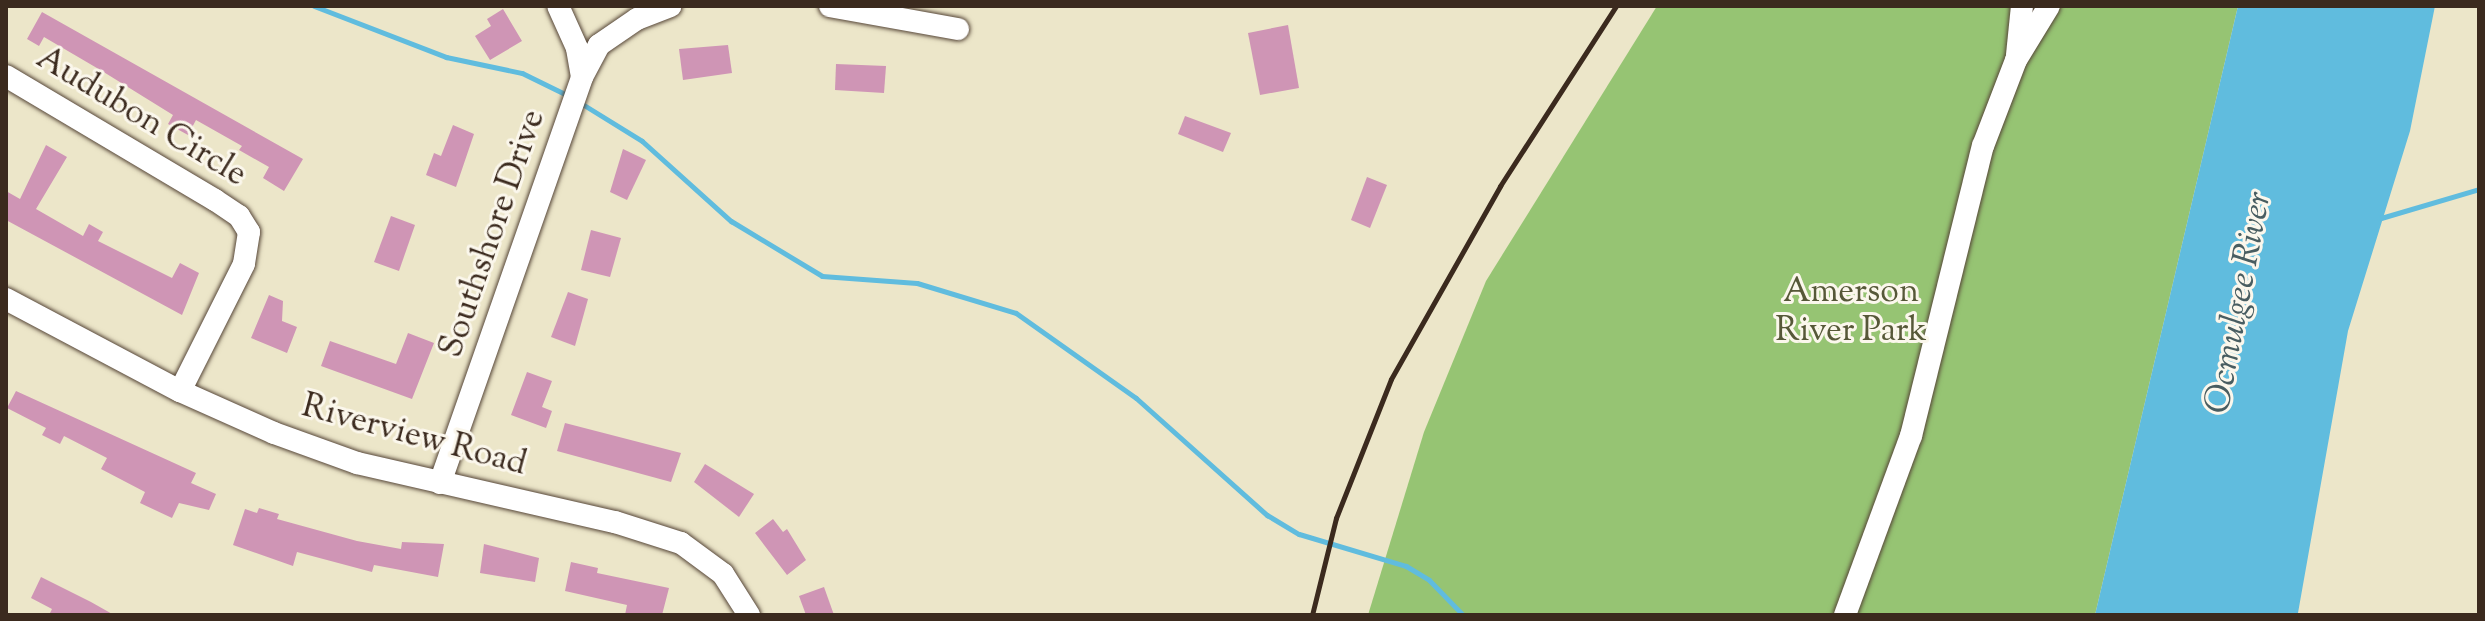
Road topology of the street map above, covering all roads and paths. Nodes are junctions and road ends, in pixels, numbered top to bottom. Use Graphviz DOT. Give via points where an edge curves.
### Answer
graph roads {
  1 [pos="558,6"];
  2 [pos="671,6"];
  3 [pos="830,6"];
  4 [pos="2022,6"];
  5 [pos="2049,6"];
  6 [pos="958,29"];
  7 [pos="2016,60"];
  8 [pos="6,76"];
  9 [pos="582,77"];
  10 [pos="6,299"];
  11 [pos="180,391"];
  12 [pos="440,483"];
  13 [pos="749,615"];
  14 [pos="1845,615"];
  1 -- 9 [label="street, Southshore Drive" via="577,48"];
  2 -- 9 [label="street" via="637,19 599,45"];
  3 -- 6 [label="street"];
  4 -- 7 [label="street"];
  5 -- 7 [label="street"];
  7 -- 14 [label="street" via="1977,165 1894,492"];
  8 -- 11 [label="street, Audubon Circle" via="215,200 239,216 249,232 244,264"];
  9 -- 12 [label="street, Southshore Drive"];
  10 -- 11 [label="street, Riverview Road"];
  11 -- 12 [label="street, Riverview Road" via="357,463"];
  12 -- 13 [label="street, Riverview Road" via="615,522 681,543 723,574"];
}
